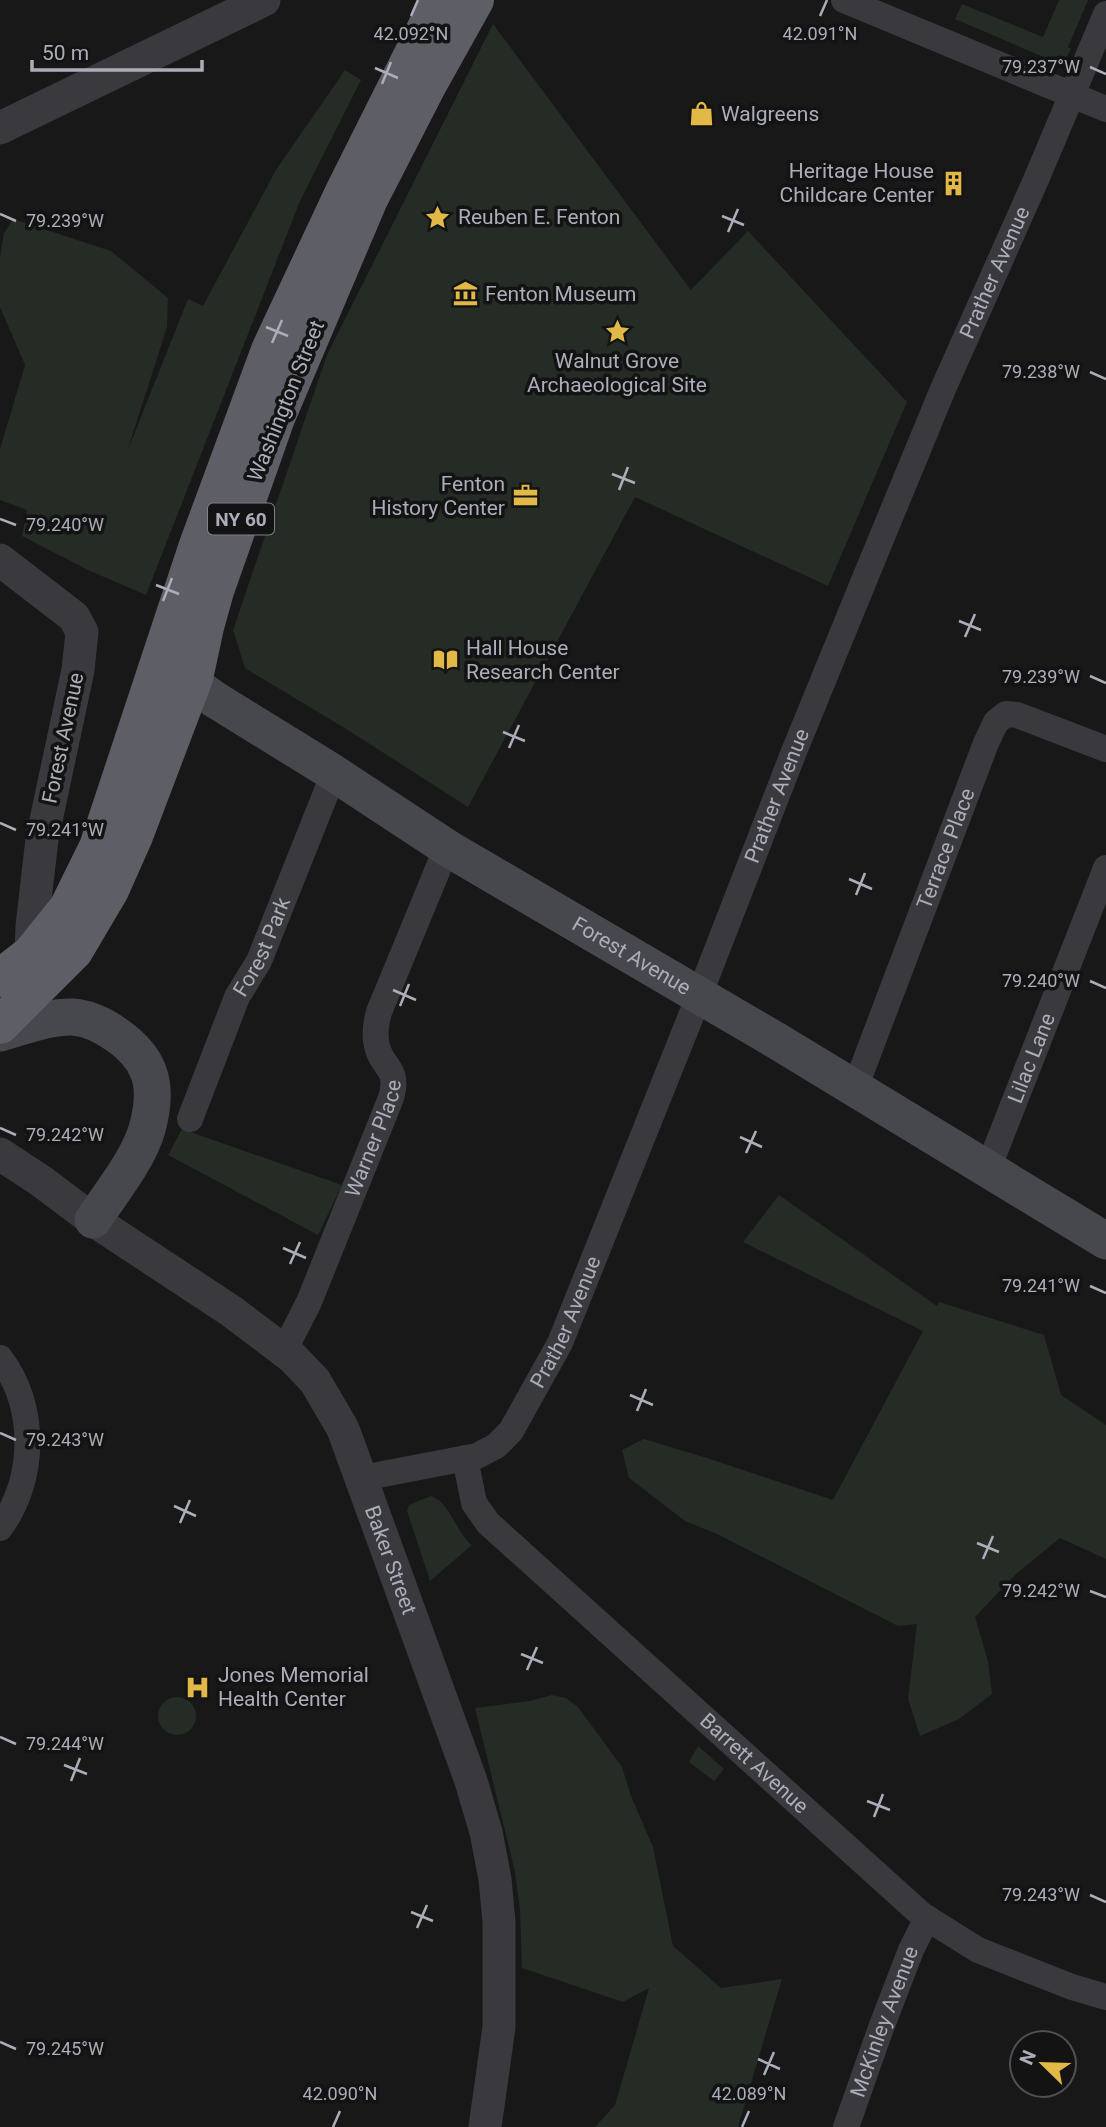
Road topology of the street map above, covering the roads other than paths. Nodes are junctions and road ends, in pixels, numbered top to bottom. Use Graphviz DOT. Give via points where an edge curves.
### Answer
graph roads {
  1 [pos="264,0"];
  2 [pos="475,0"];
  3 [pos="844,0"];
  4 [pos="431,7"];
  5 [pos="1106,13"];
  6 [pos="1072,95"];
  7 [pos="1106,109"];
  8 [pos="0,128"];
  9 [pos="0,560"];
  10 [pos="158,666"];
  11 [pos="192,683"];
  12 [pos="1106,749"];
  13 [pos="334,773"];
  14 [pos="447,847"];
  15 [pos="1106,868"];
  16 [pos="31,954"];
  17 [pos="0,978"];
  18 [pos="699,996"];
  19 [pos="0,1025"];
  20 [pos="0,1033"];
  21 [pos="855,1088"];
  22 [pos="190,1119"];
  23 [pos="0,1154"];
  24 [pos="988,1169"];
  25 [pos="93,1220"];
  26 [pos="1106,1241"];
  27 [pos="284,1351"];
  28 [pos="0,1358"];
  29 [pos="465,1458"];
  30 [pos="356,1465"];
  31 [pos="0,1528"];
  32 [pos="927,1918"];
  33 [pos="1106,1997"];
  34 [pos="485,2127"];
  35 [pos="846,2127"];
  1 -- 8 [label="street"];
  2 -- 11 [label="highway, Washington Street / NY 60" via="369,199 276,418 215,591"];
  3 -- 6 [label="street"];
  4 -- 10 [label="highway, Washington Street / NY 60" via="270,350"];
  5 -- 6 [label="street, Prather Avenue"];
  6 -- 7 [label="street"];
  6 -- 18 [label="street, Prather Avenue" via="868,570"];
  9 -- 16 [label="street, Forest Avenue" via="74,617 82,632 42,839"];
  10 -- 11 [label="main road, Forest Avenue"];
  10 -- 16 [label="highway, Washington Street / NY 60" via="98,847 68,908"];
  11 -- 13 [label="main road, Forest Avenue"];
  11 -- 19 [label="highway, Washington Street / NY 60" via="110,890 74,951"];
  12 -- 21 [label="street, Terrace Place" via="1017,715 1006,714 996,722"];
  13 -- 14 [label="main road, Forest Avenue"];
  13 -- 22 [label="street, Forest Park" via="259,961 231,1011"];
  14 -- 18 [label="main road, Forest Avenue"];
  14 -- 27 [label="street, Warner Place" via="379,1012 377,1046 393,1075 391,1098 309,1302"];
  15 -- 24 [label="street, Lilac Lane"];
  16 -- 17 [label="highway, Washington Street / NY 60"];
  18 -- 21 [label="main road, Forest Avenue"];
  18 -- 29 [label="street, Prather Avenue" via="560,1343 512,1431 496,1446"];
  20 -- 25 [label="main road" via="55,1018 81,1018 119,1035 148,1070 152,1099 142,1143"];
  21 -- 24 [label="main road, Forest Avenue"];
  23 -- 25 [label="street, Baker Street"];
  24 -- 26 [label="main road, Forest Avenue"];
  25 -- 27 [label="street, Baker Street"];
  27 -- 30 [label="street, Baker Street" via="315,1381 343,1429"];
  28 -- 31 [label="street" via="23,1403 27,1423 24,1475"];
  29 -- 30 [label="street, Prather Avenue"];
  29 -- 32 [label="street, Barrett Avenue" via="474,1503 488,1523"];
  30 -- 34 [label="street, Baker Street" via="471,1782 495,1879 499,2027"];
  32 -- 33 [label="street, Barrett Avenue" via="978,1950"];
  32 -- 35 [label="street, McKinley Avenue"];
}
